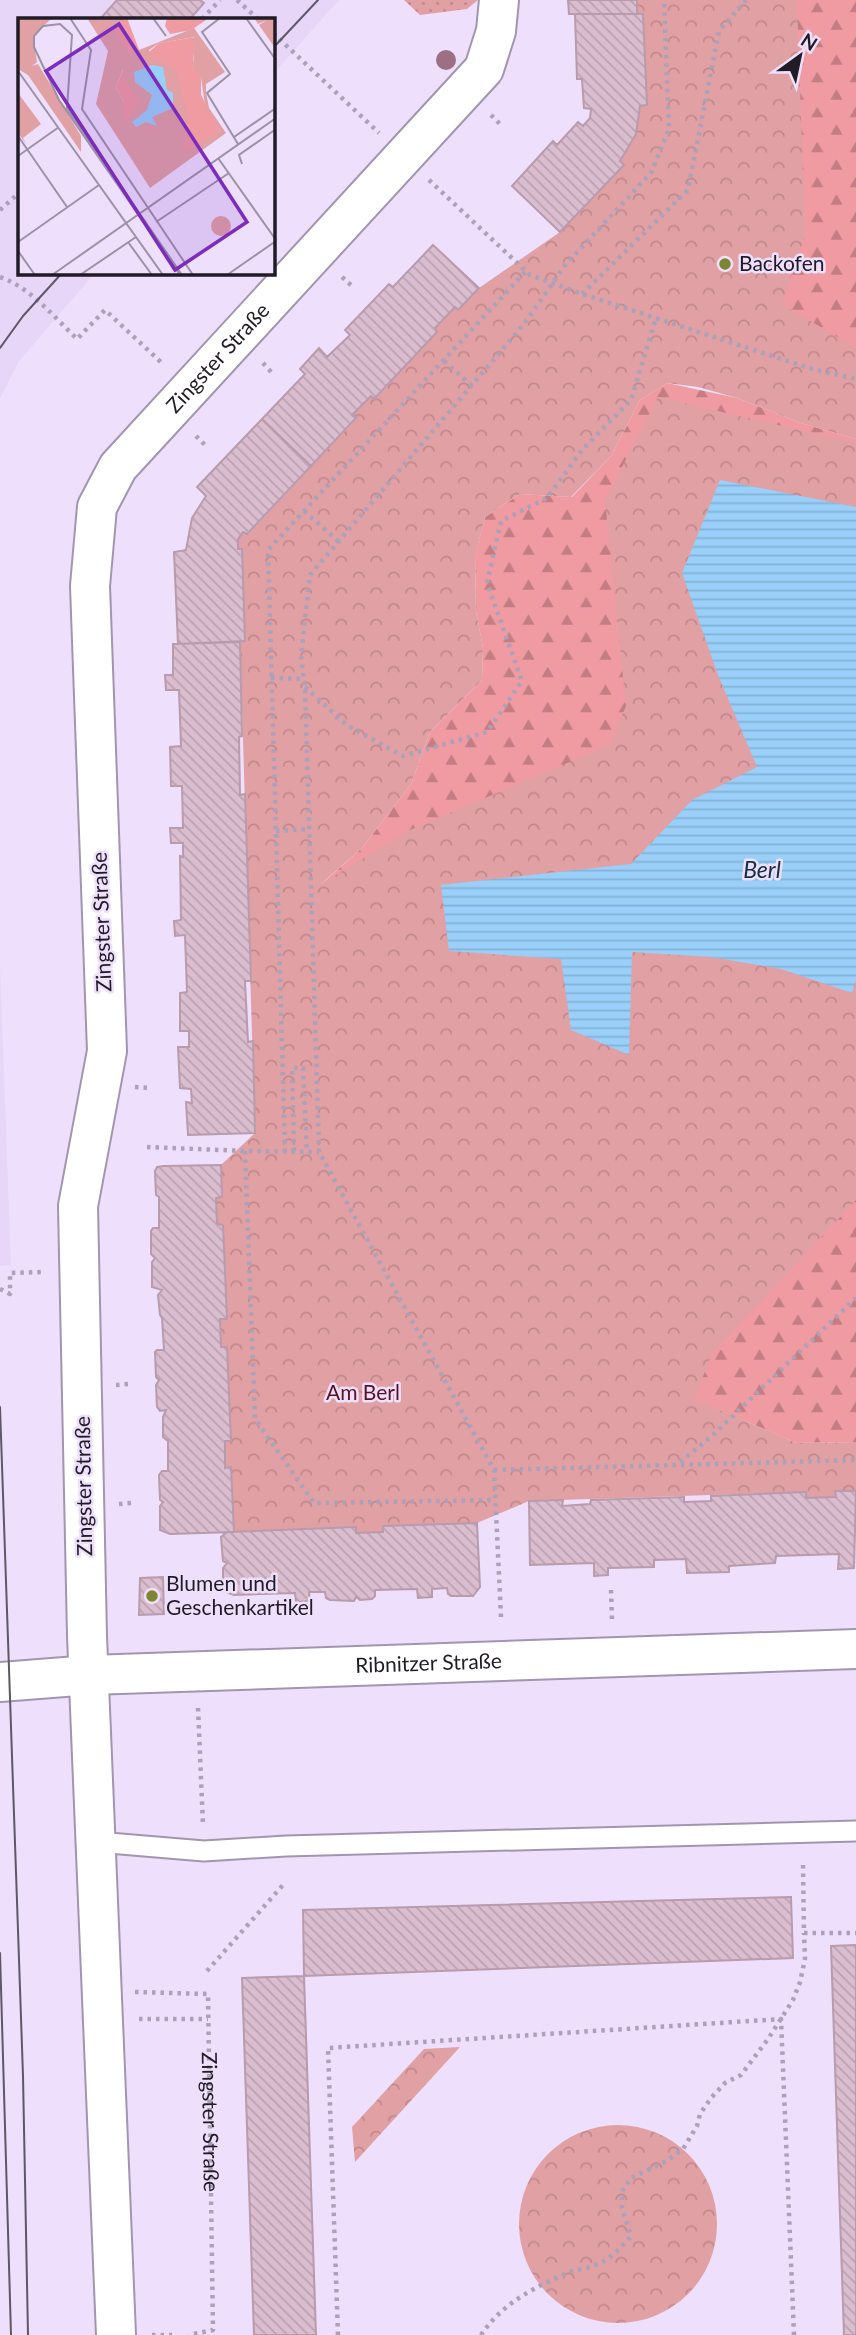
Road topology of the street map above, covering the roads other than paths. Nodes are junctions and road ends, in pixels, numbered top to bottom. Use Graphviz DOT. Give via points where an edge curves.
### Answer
graph roads {
  1 [pos="499,0"];
  2 [pos="856,1649"];
  3 [pos="90,1675"];
  4 [pos="0,1682"];
  5 [pos="856,1831"];
  6 [pos="97,1842"];
  7 [pos="117,2335"];
  1 -- 3 [label="street, Zingster Straße" via="496,32 484,69 118,467 97,507 90,586 107,1051 78,1206"];
  2 -- 3 [label="street, Ribnitzer Straße"];
  3 -- 4 [label="street, Ribnitzer Straße"];
  3 -- 6 [label="street, Zingster Straße"];
  5 -- 6 [label="lane" via="204,1851"];
  6 -- 7 [label="street, Zingster Straße"];
}
